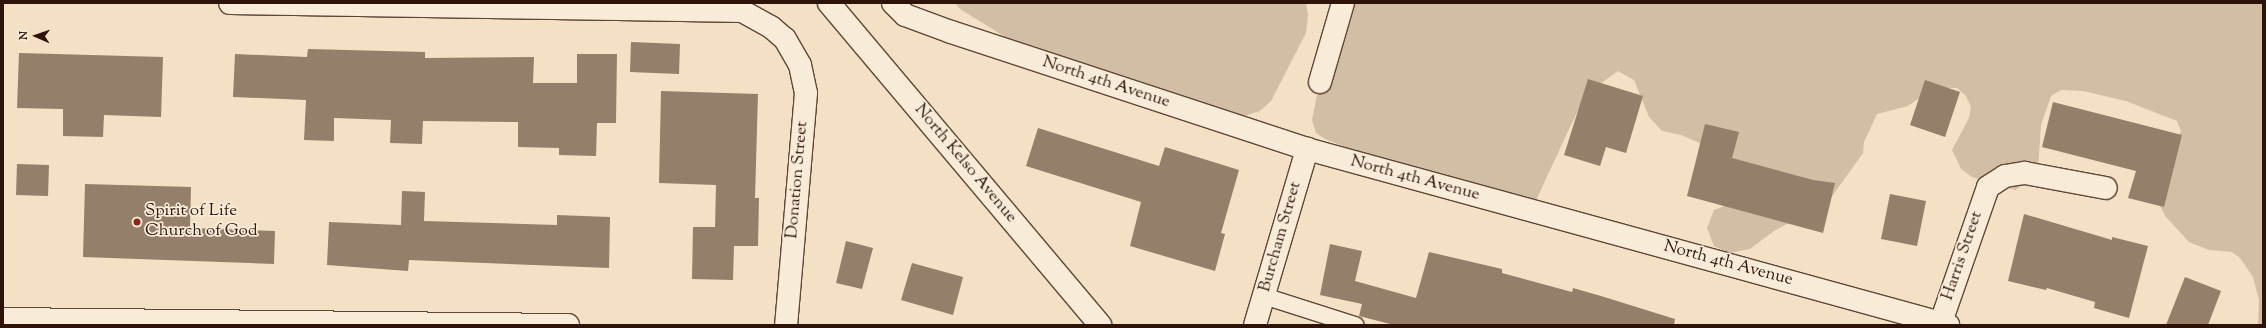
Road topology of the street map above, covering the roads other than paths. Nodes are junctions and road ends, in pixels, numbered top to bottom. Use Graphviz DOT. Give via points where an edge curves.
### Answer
graph roads {
  1 [pos="230,3"];
  2 [pos="829,3"];
  3 [pos="893,3"];
  4 [pos="1343,3"];
  5 [pos="1320,82"];
  6 [pos="1307,149"];
  7 [pos="2106,188"];
  8 [pos="1264,296"];
  9 [pos="3,319"];
  10 [pos="1943,324"];
  11 [pos="568,325"];
  12 [pos="786,325"];
  13 [pos="1100,325"];
  14 [pos="1255,325"];
  15 [pos="1355,325"];
  1 -- 12 [label="street, Donation Street" via="742,11 785,39 800,65 806,94"];
  2 -- 13 [label="street, North Kelso Avenue"];
  3 -- 6 [label="street, North 4th Avenue" via="905,15 951,32"];
  4 -- 5 [label="street"];
  6 -- 8 [label="street, Burcham Street"];
  6 -- 10 [label="street, North 4th Avenue"];
  7 -- 10 [label="street, Harris Street" via="2025,174 2005,176 1988,187"];
  8 -- 14 [label="street, Burcham Street"];
  8 -- 15 [label="lane"];
  9 -- 11 [label="street"];
}
